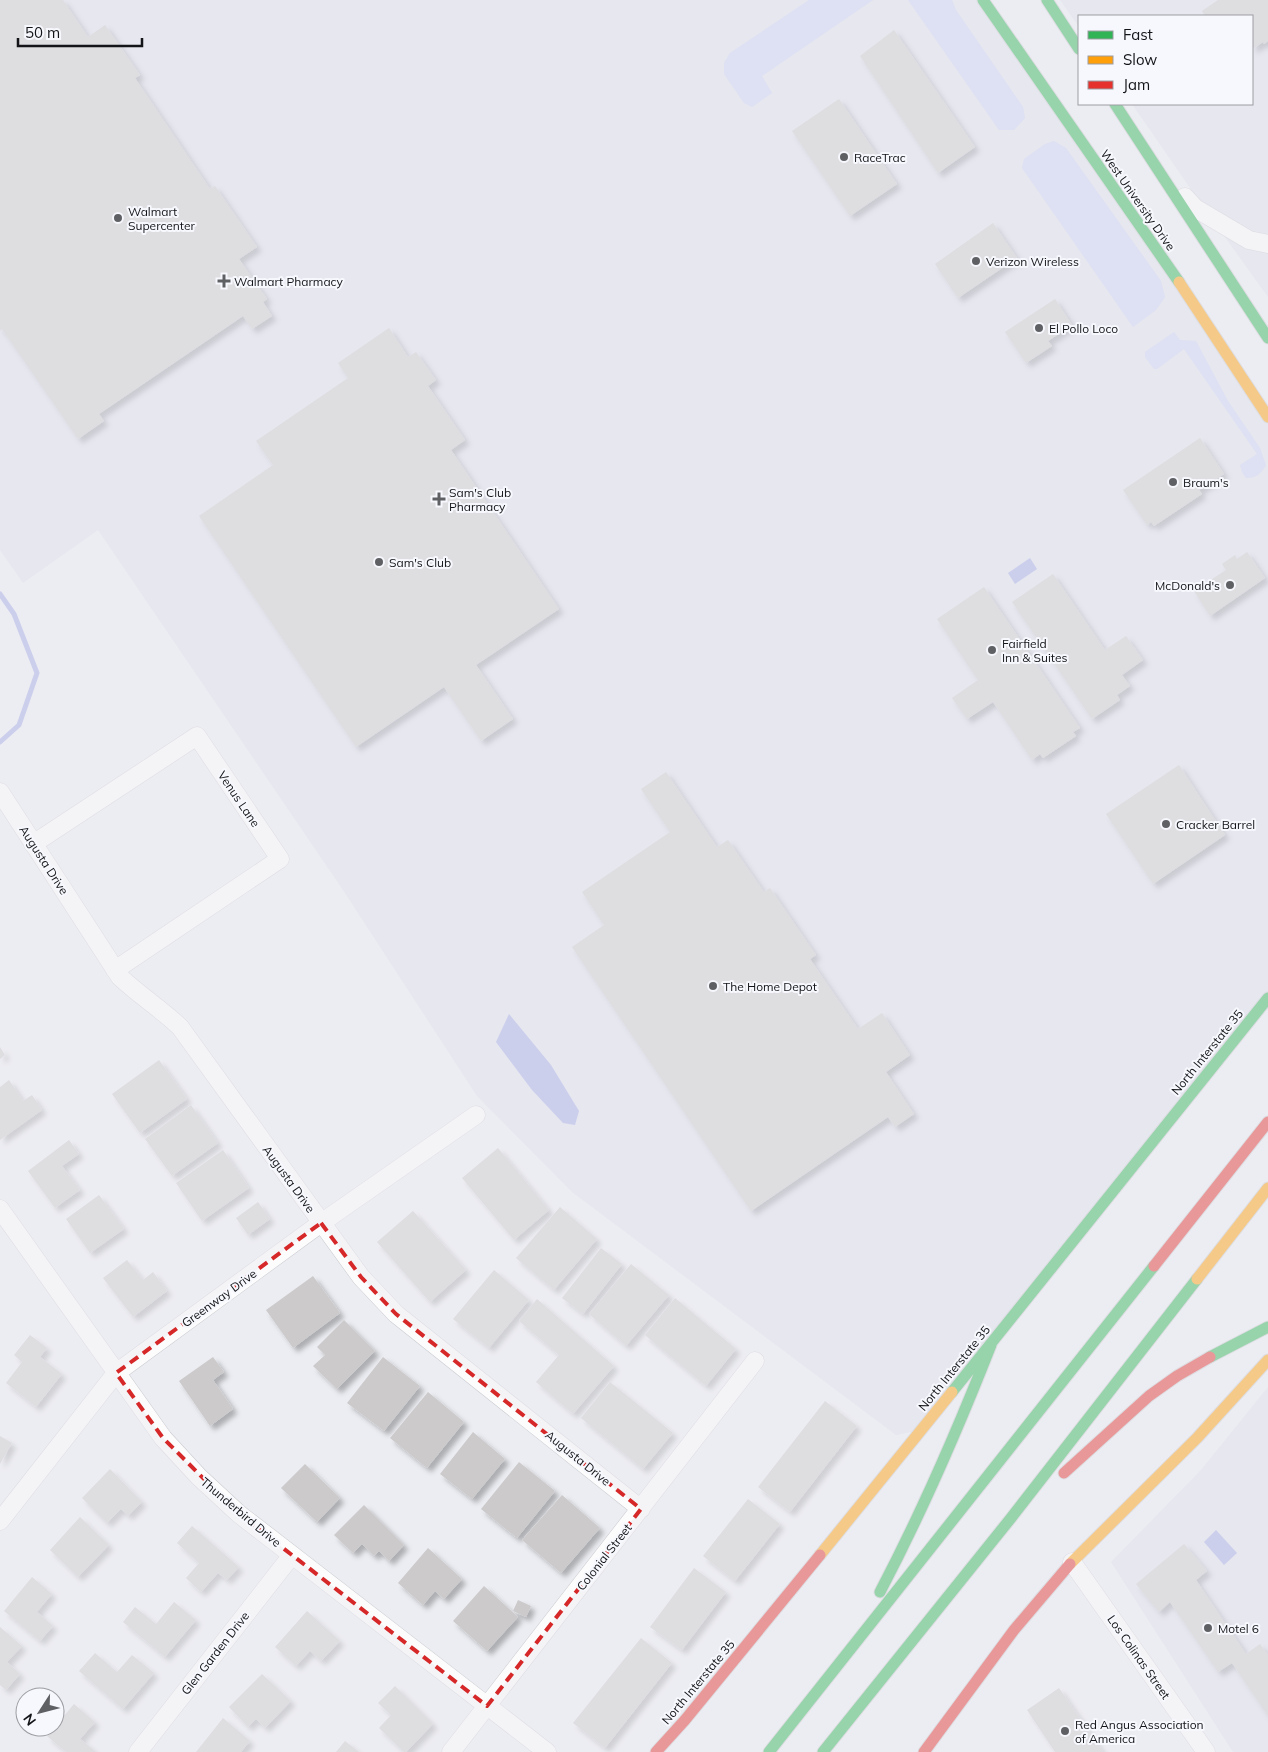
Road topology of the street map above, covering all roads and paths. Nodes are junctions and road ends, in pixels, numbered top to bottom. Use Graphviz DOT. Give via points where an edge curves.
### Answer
graph roads {
  1 [pos="983,0"];
  2 [pos="1047,0"];
  3 [pos="1078,47"];
  4 [pos="1116,105"];
  5 [pos="1144,149"];
  6 [pos="1268,244"];
  7 [pos="1268,338"];
  8 [pos="1268,417"];
  9 [pos="0,792"];
  10 [pos="34,844"];
  11 [pos="115,970"];
  12 [pos="1268,998"];
  13 [pos="476,1115"];
  14 [pos="1268,1122"];
  15 [pos="1268,1188"];
  16 [pos="0,1209"];
  17 [pos="322,1223"];
  18 [pos="1268,1326"];
  19 [pos="991,1345"];
  20 [pos="1268,1360"];
  21 [pos="755,1361"];
  22 [pos="116,1373"];
  23 [pos="641,1509"];
  24 [pos="1011,1518"];
  25 [pos="1,1519"];
  26 [pos="292,1555"];
  27 [pos="1072,1562"];
  28 [pos="845,1656"];
  29 [pos="487,1706"];
  30 [pos="138,1752"];
  31 [pos="451,1752"];
  32 [pos="547,1752"];
  33 [pos="656,1752"];
  34 [pos="769,1752"];
  35 [pos="823,1752"];
  36 [pos="924,1752"];
  37 [pos="1206,1752"];
  1 -- 8 [label="main road, West University Drive" via="1194,298"];
  2 -- 3 [label="main road"];
  4 -- 5 [label="main road"];
  5 -- 6 [label="street" via="1195,208 1249,240"];
  5 -- 7 [label="main road" via="1224,278"];
  9 -- 10 [label="street, Augusta Drive"];
  10 -- 11 [label="street, Augusta Drive"];
  10 -- 11 [label="street, Venus Lane" via="197,736 280,859"];
  11 -- 17 [label="street, Augusta Drive" via="180,1027"];
  12 -- 19 [label="main road, North Interstate 35"];
  13 -- 17 [label="street, Greenway Drive"];
  14 -- 28 [label="main road"];
  15 -- 24 [label="main road"];
  16 -- 22 [label="street, Thunderbird Drive"];
  17 -- 22 [label="street, Greenway Drive"];
  17 -- 23 [label="street, Augusta Drive" via="360,1277 396,1314"];
  18 -- 24 [label="main road" via="1182,1373 1148,1397"];
  19 -- 28 [label="main road" via="922,1508"];
  19 -- 33 [label="main road, North Interstate 35"];
  20 -- 27 [label="main road" via="1199,1437"];
  21 -- 23 [label="street, Colonial Street"];
  22 -- 25 [label="street, Greenway Drive"];
  22 -- 26 [label="street, Thunderbird Drive" via="163,1438 199,1478"];
  23 -- 29 [label="street, Colonial Street"];
  24 -- 35 [label="main road"];
  26 -- 29 [label="street, Thunderbird Drive"];
  26 -- 30 [label="street, Glen Garden Drive"];
  27 -- 36 [label="main road" via="1014,1629"];
  27 -- 37 [label="street, Los Colinas Street"];
  28 -- 34 [label="main road"];
  29 -- 31 [label="street, Colonial Street"];
  29 -- 32 [label="street, Thunderbird Drive"];
}
